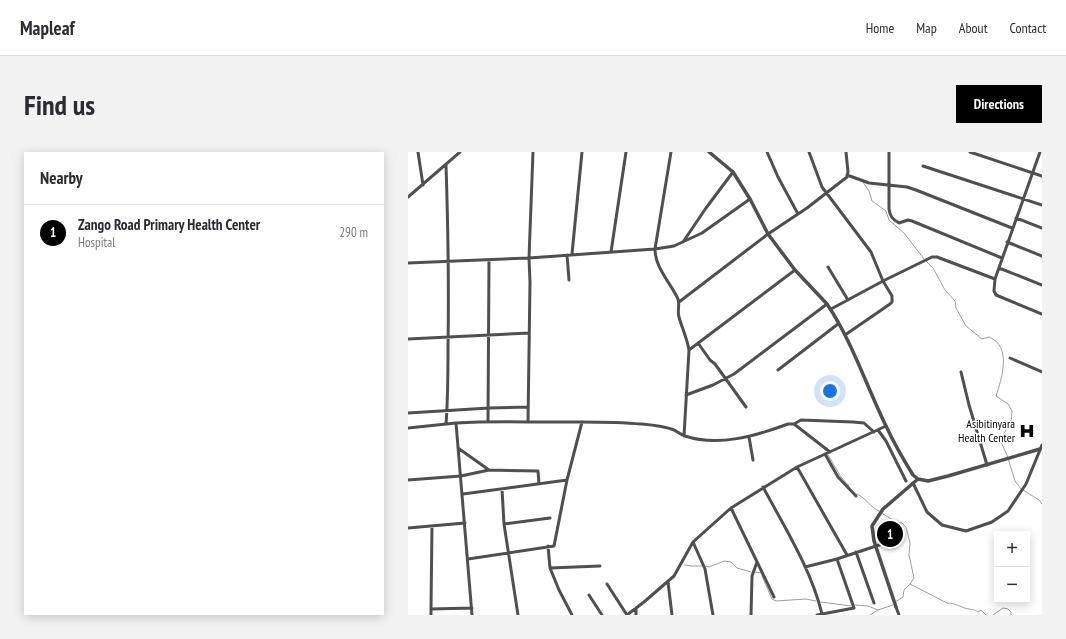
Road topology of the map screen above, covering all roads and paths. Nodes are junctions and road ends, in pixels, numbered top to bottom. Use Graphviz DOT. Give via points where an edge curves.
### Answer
graph roads {
  1 [pos="418,152"];
  2 [pos="460,152"];
  3 [pos="533,152"];
  4 [pos="582,152"];
  5 [pos="626,152"];
  6 [pos="671,152"];
  7 [pos="709,152"];
  8 [pos="767,152"];
  9 [pos="809,152"];
  10 [pos="846,152"];
  11 [pos="889,152"];
  12 [pos="970,152"];
  13 [pos="1040,152"];
  14 [pos="446,165"];
  15 [pos="923,166"];
  16 [pos="733,172"];
  17 [pos="1033,173"];
  18 [pos="847,175"];
  19 [pos="1042,176"];
  20 [pos="423,185"];
  21 [pos="889,185"];
  22 [pos="826,193"];
  23 [pos="408,197"];
  24 [pos="1023,198"];
  25 [pos="750,199"];
  26 [pos="1042,205"];
  27 [pos="798,214"];
  28 [pos="1016,218"];
  29 [pos="1012,228"];
  30 [pos="1042,228"];
  31 [pos="768,234"];
  32 [pos="1007,242"];
  33 [pos="682,243"];
  34 [pos="655,249"];
  35 [pos="611,252"];
  36 [pos="572,254"];
  37 [pos="567,255"];
  38 [pos="1042,256"];
  39 [pos="529,258"];
  40 [pos="1002,258"];
  41 [pos="489,260"];
  42 [pos="449,262"];
  43 [pos="408,263"];
  44 [pos="828,267"];
  45 [pos="999,268"];
  46 [pos="795,270"];
  47 [pos="995,279"];
  48 [pos="569,280"];
  49 [pos="883,281"];
  50 [pos="1042,285"];
  51 [pos="848,300"];
  52 [pos="679,302"];
  53 [pos="827,304"];
  54 [pos="831,309"];
  55 [pos="1042,314"];
  56 [pos="838,324"];
  57 [pos="529,333"];
  58 [pos="488,334"];
  59 [pos="845,335"];
  60 [pos="448,336"];
  61 [pos="408,339"];
  62 [pos="698,343"];
  63 [pos="689,350"];
  64 [pos="1010,358"];
  65 [pos="778,370"];
  66 [pos="961,372"];
  67 [pos="1042,372"];
  68 [pos="726,379"];
  69 [pos="686,395"];
  70 [pos="528,407"];
  71 [pos="746,407"];
  72 [pos="488,408"];
  73 [pos="447,410"];
  74 [pos="408,413"];
  75 [pos="488,421"];
  76 [pos="528,422"];
  77 [pos="582,422"];
  78 [pos="456,423"];
  79 [pos="446,424"];
  80 [pos="794,424"];
  81 [pos="886,426"];
  82 [pos="408,428"];
  83 [pos="878,430"];
  84 [pos="874,432"];
  85 [pos="684,436"];
  86 [pos="749,437"];
  87 [pos="457,447"];
  88 [pos="1041,447"];
  89 [pos="830,452"];
  90 [pos="824,454"];
  91 [pos="754,460"];
  92 [pos="987,465"];
  93 [pos="797,467"];
  94 [pos="489,470"];
  95 [pos="461,476"];
  96 [pos="918,479"];
  97 [pos="408,480"];
  98 [pos="567,480"];
  99 [pos="906,481"];
  100 [pos="913,483"];
  101 [pos="539,484"];
  102 [pos="763,487"];
  103 [pos="502,489"];
  104 [pos="463,494"];
  105 [pos="856,496"];
  106 [pos="731,508"];
  107 [pos="550,518"];
  108 [pos="465,523"];
  109 [pos="504,524"];
  110 [pos="432,526"];
  111 [pos="408,528"];
  112 [pos="891,541"];
  113 [pos="693,542"];
  114 [pos="876,545"];
  115 [pos="548,546"];
  116 [pos="856,552"];
  117 [pos="509,553"];
  118 [pos="846,555"];
  119 [pos="468,559"];
  120 [pos="837,559"];
  121 [pos="757,562"];
  122 [pos="600,566"];
  123 [pos="805,567"];
  124 [pos="550,568"];
  125 [pos="668,582"];
  126 [pos="607,584"];
  127 [pos="589,595"];
  128 [pos="774,597"];
  129 [pos="874,603"];
  130 [pos="896,607"];
  131 [pos="472,608"];
  132 [pos="636,608"];
  133 [pos="431,609"];
  134 [pos="822,614"];
  135 [pos="431,615"];
  136 [pos="472,615"];
  137 [pos="518,615"];
  138 [pos="572,615"];
  139 [pos="602,615"];
  140 [pos="627,615"];
  141 [pos="636,615"];
  142 [pos="672,615"];
  143 [pos="713,615"];
  144 [pos="751,615"];
  145 [pos="817,615"];
  146 [pos="899,615"];
  1 -- 20 [label="street"];
  2 -- 14 [label="street"];
  3 -- 39 [label="street"];
  4 -- 36 [label="street"];
  5 -- 35 [label="street"];
  6 -- 34 [label="street"];
  7 -- 16 [label="street"];
  8 -- 27 [label="street"];
  9 -- 22 [label="street"];
  10 -- 18 [label="street"];
  11 -- 21 [label="street"];
  12 -- 17 [label="street"];
  13 -- 17 [label="street"];
  14 -- 20 [label="street"];
  14 -- 42 [label="street"];
  15 -- 24 [label="street"];
  16 -- 25 [label="street"];
  16 -- 33 [label="street"];
  17 -- 19 [label="street"];
  17 -- 24 [label="street"];
  18 -- 21 [label="street" via="869,183"];
  18 -- 22 [label="street"];
  20 -- 23 [label="street"];
  21 -- 29 [label="street" via="916,190"];
  21 -- 40 [label="street" via="890,214 895,222 912,220"];
  22 -- 27 [label="street"];
  22 -- 49 [label="street" via="871,252"];
  24 -- 26 [label="street"];
  24 -- 28 [label="street"];
  25 -- 31 [label="street"];
  25 -- 33 [label="street" via="702,233"];
  27 -- 31 [label="street"];
  28 -- 29 [label="street"];
  28 -- 30 [label="street"];
  29 -- 32 [label="street"];
  31 -- 46 [label="street"];
  31 -- 52 [label="street"];
  32 -- 38 [label="street"];
  32 -- 40 [label="street"];
  33 -- 34 [label="street"];
  34 -- 35 [label="street"];
  34 -- 52 [label="street" via="657,264"];
  35 -- 36 [label="street"];
  36 -- 37 [label="street"];
  37 -- 39 [label="street"];
  37 -- 48 [label="street"];
  39 -- 41 [label="street"];
  39 -- 57 [label="street"];
  40 -- 45 [label="street"];
  41 -- 42 [label="street"];
  41 -- 58 [label="street"];
  42 -- 43 [label="street"];
  42 -- 60 [label="street"];
  44 -- 51 [label="street"];
  45 -- 47 [label="street"];
  45 -- 50 [label="street"];
  46 -- 53 [label="street"];
  46 -- 62 [label="street"];
  47 -- 49 [label="street" via="932,257"];
  47 -- 55 [label="street" via="996,295"];
  49 -- 51 [label="street"];
  49 -- 59 [label="street" via="892,296 892,302"];
  51 -- 54 [label="street"];
  52 -- 63 [label="street" via="679,317"];
  53 -- 54 [label="street"];
  53 -- 68 [label="street"];
  54 -- 56 [label="street"];
  56 -- 59 [label="street"];
  56 -- 65 [label="street"];
  57 -- 58 [label="street"];
  57 -- 70 [label="street"];
  58 -- 60 [label="street"];
  58 -- 72 [label="street"];
  59 -- 81 [label="street"];
  60 -- 61 [label="street"];
  60 -- 73 [label="street"];
  62 -- 63 [label="street"];
  62 -- 68 [label="street"];
  63 -- 69 [label="street"];
  64 -- 67 [label="street"];
  66 -- 92 [label="street"];
  68 -- 69 [label="street"];
  68 -- 71 [label="street"];
  69 -- 85 [label="street"];
  70 -- 72 [label="street"];
  70 -- 76 [label="street"];
  72 -- 73 [label="street"];
  72 -- 75 [label="street"];
  73 -- 74 [label="street"];
  73 -- 79 [label="street"];
  75 -- 76 [label="street"];
  75 -- 78 [label="street"];
  76 -- 77 [label="street"];
  77 -- 85 [label="street" via="664,427"];
  77 -- 98 [label="street"];
  78 -- 79 [label="street"];
  78 -- 87 [label="street"];
  79 -- 82 [label="street"];
  80 -- 84 [label="street" via="801,420 864,423"];
  80 -- 86 [label="street"];
  80 -- 89 [label="street"];
  81 -- 83 [label="street"];
  81 -- 96 [label="street" via="913,475"];
  83 -- 84 [label="street"];
  83 -- 99 [label="street"];
  84 -- 89 [label="street"];
  85 -- 86 [label="street" via="702,440"];
  86 -- 91 [label="street"];
  87 -- 94 [label="street"];
  87 -- 95 [label="street"];
  88 -- 92 [label="street"];
  88 -- 100 [label="street" via="1026,484 1008,511 992,522 966,531 942,526 927,512"];
  89 -- 90 [label="street"];
  90 -- 93 [label="street"];
  90 -- 105 [label="street" via="838,477"];
  92 -- 96 [label="street" via="928,481"];
  93 -- 102 [label="street"];
  93 -- 118 [label="street"];
  94 -- 95 [label="street"];
  94 -- 101 [label="street" via="538,471"];
  95 -- 97 [label="street"];
  95 -- 104 [label="street"];
  96 -- 100 [label="street"];
  98 -- 101 [label="street"];
  98 -- 115 [label="street" via="554,546"];
  100 -- 114 [label="street" via="879,513 872,526"];
  101 -- 103 [label="street"];
  102 -- 106 [label="street"];
  102 -- 123 [label="street"];
  103 -- 104 [label="street"];
  103 -- 109 [label="street"];
  104 -- 108 [label="street"];
  106 -- 113 [label="street"];
  106 -- 121 [label="street"];
  107 -- 109 [label="street"];
  108 -- 110 [label="street"];
  108 -- 119 [label="street"];
  109 -- 117 [label="street"];
  110 -- 111 [label="street"];
  110 -- 133 [label="street"];
  112 -- 114 [label="street"];
  113 -- 125 [label="street"];
  113 -- 143 [label="street" via="705,568"];
  114 -- 116 [label="street"];
  114 -- 130 [label="street"];
  115 -- 117 [label="street"];
  115 -- 124 [label="street"];
  116 -- 118 [label="street"];
  116 -- 129 [label="street"];
  117 -- 119 [label="street"];
  117 -- 137 [label="street"];
  118 -- 120 [label="street"];
  119 -- 131 [label="street"];
  120 -- 123 [label="street"];
  120 -- 134 [label="street" via="854,608"];
  121 -- 128 [label="street"];
  121 -- 144 [label="street" via="752,576"];
  122 -- 124 [label="street"];
  123 -- 134 [label="street"];
  124 -- 138 [label="street" via="558,590"];
  125 -- 132 [label="street"];
  125 -- 142 [label="street"];
  126 -- 140 [label="street"];
  127 -- 139 [label="street"];
  130 -- 146 [label="street"];
  131 -- 133 [label="street"];
  131 -- 136 [label="street"];
  132 -- 140 [label="street"];
  132 -- 141 [label="street"];
  133 -- 135 [label="street"];
  134 -- 145 [label="street"];
}
